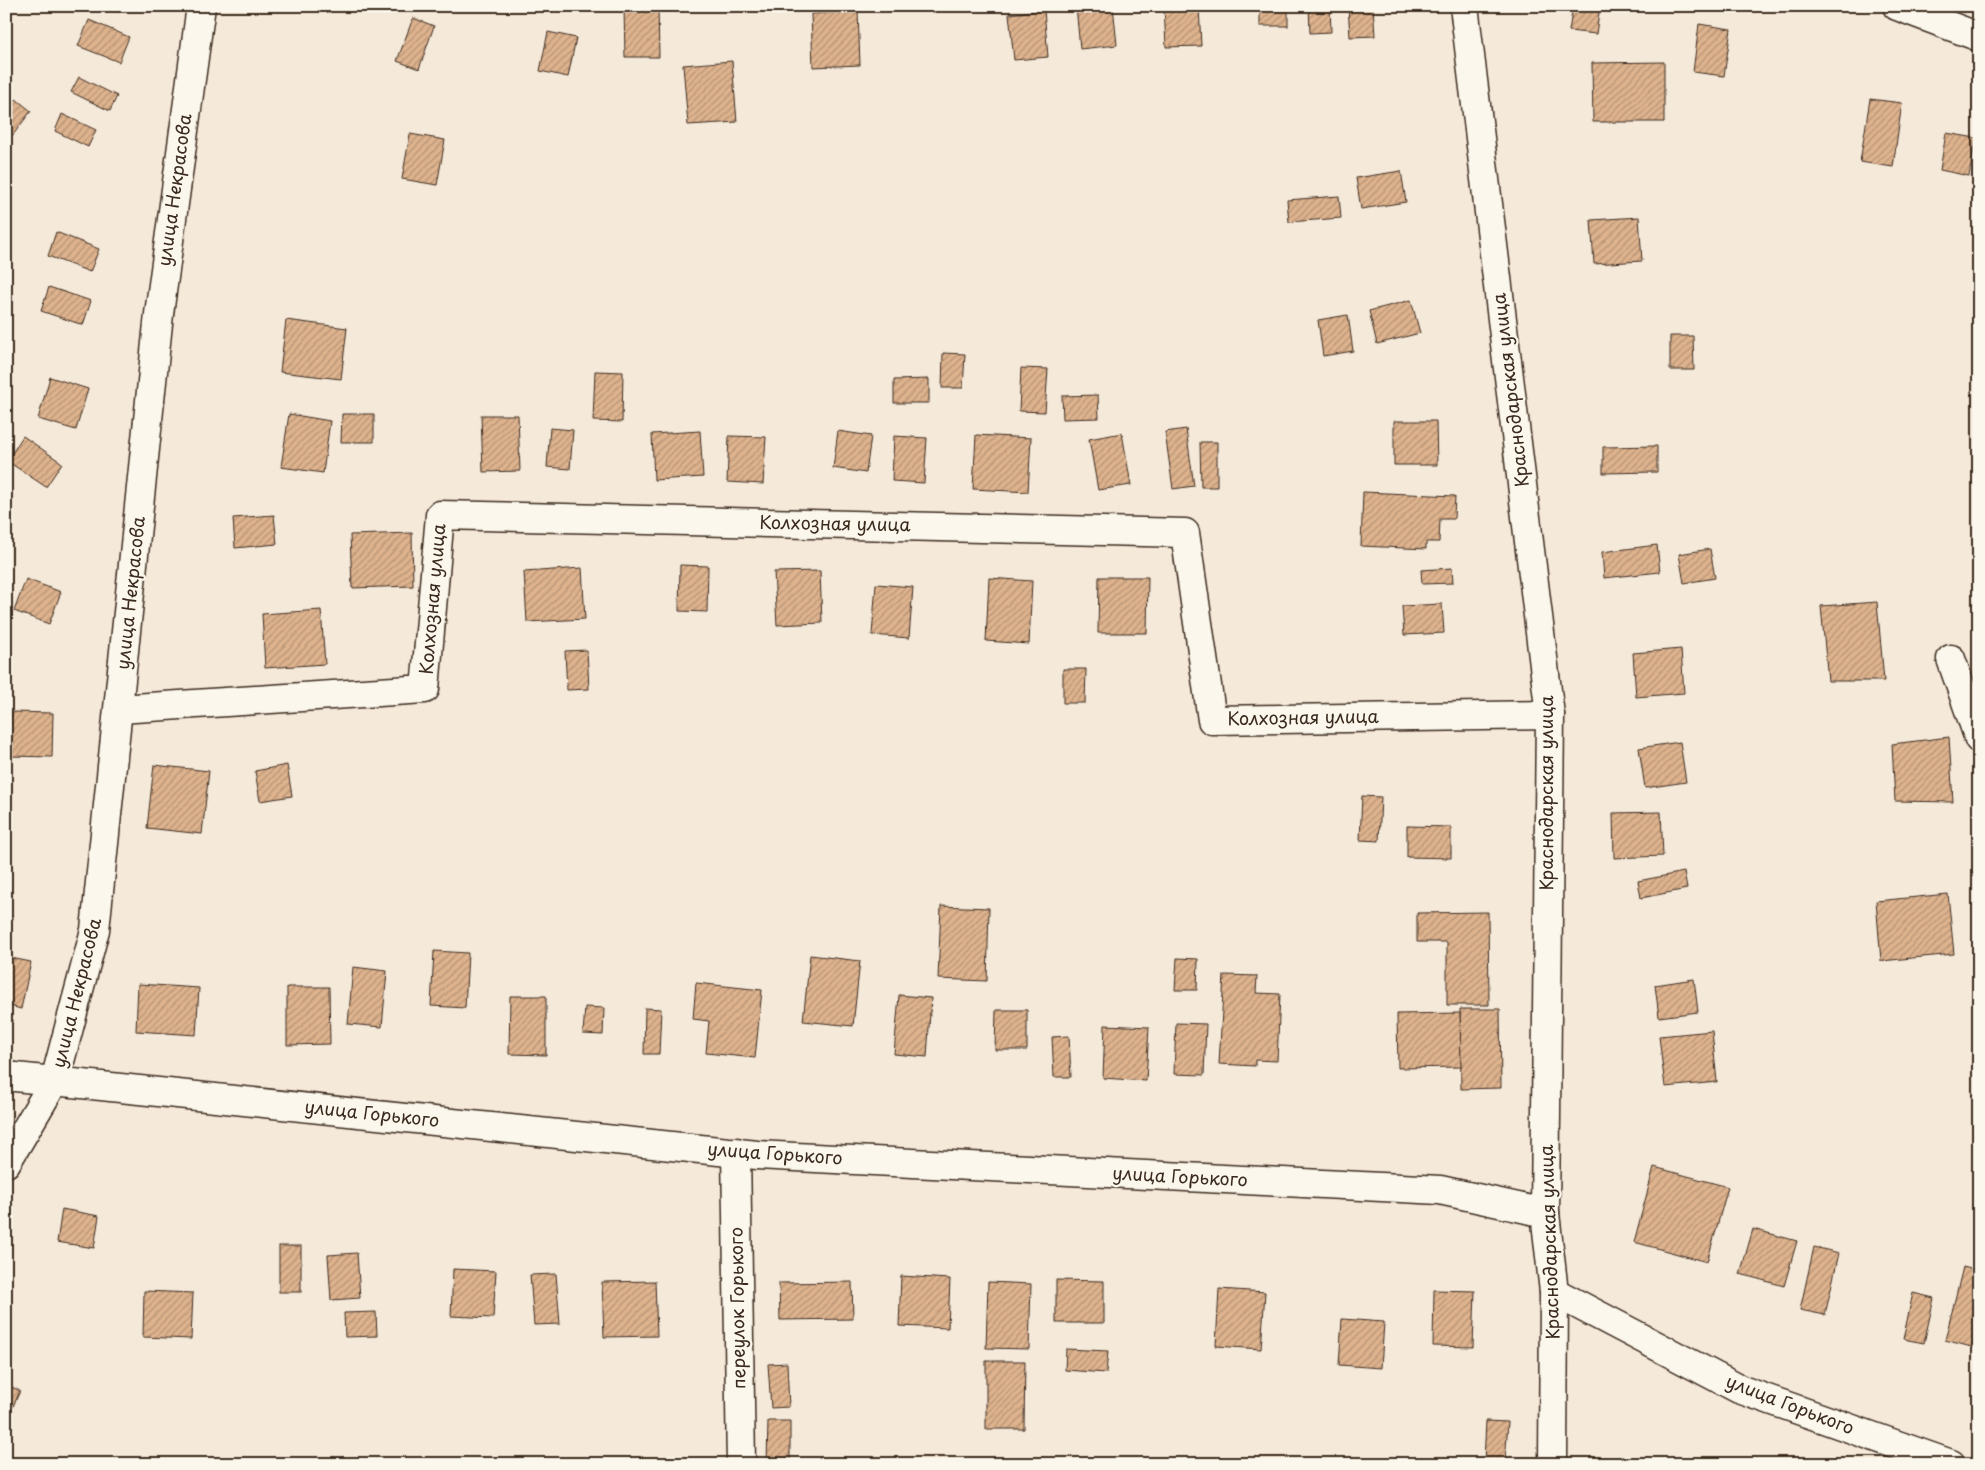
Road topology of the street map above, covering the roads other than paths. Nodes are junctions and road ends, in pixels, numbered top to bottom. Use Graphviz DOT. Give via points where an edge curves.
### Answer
graph roads {
  1 [pos="202,6"];
  2 [pos="1464,6"];
  3 [pos="1897,6"];
  4 [pos="1979,37"];
  5 [pos="1951,659"];
  6 [pos="119,709"];
  7 [pos="1550,715"];
  8 [pos="1979,739"];
  9 [pos="6,1076"];
  10 [pos="55,1080"];
  11 [pos="736,1152"];
  12 [pos="6,1163"];
  13 [pos="1545,1213"];
  14 [pos="1554,1292"];
  15 [pos="741,1464"];
  16 [pos="1553,1464"];
  17 [pos="1952,1464"];
  1 -- 6 [label="street, улица Некрасова" via="159,314"];
  2 -- 7 [label="street, Краснодарская улица"];
  3 -- 4 [label="street"];
  5 -- 8 [label="street"];
  6 -- 7 [label="street, Колхозная улица" via="425,689 440,515 1185,533 1212,720"];
  6 -- 10 [label="street, улица Некрасова" via="95,930"];
  7 -- 13 [label="street, Краснодарская улица"];
  9 -- 10 [label="street, улица Горького"];
  10 -- 11 [label="street, улица Горького"];
  10 -- 12 [label="street, улица Некрасова"];
  11 -- 13 [label="street, улица Горького" via="1440,1190"];
  11 -- 15 [label="street, переулок Горького"];
  13 -- 14 [label="street, Краснодарская улица"];
  14 -- 16 [label="street, Краснодарская улица"];
  14 -- 17 [label="street, улица Горького" via="1739,1389"];
}
